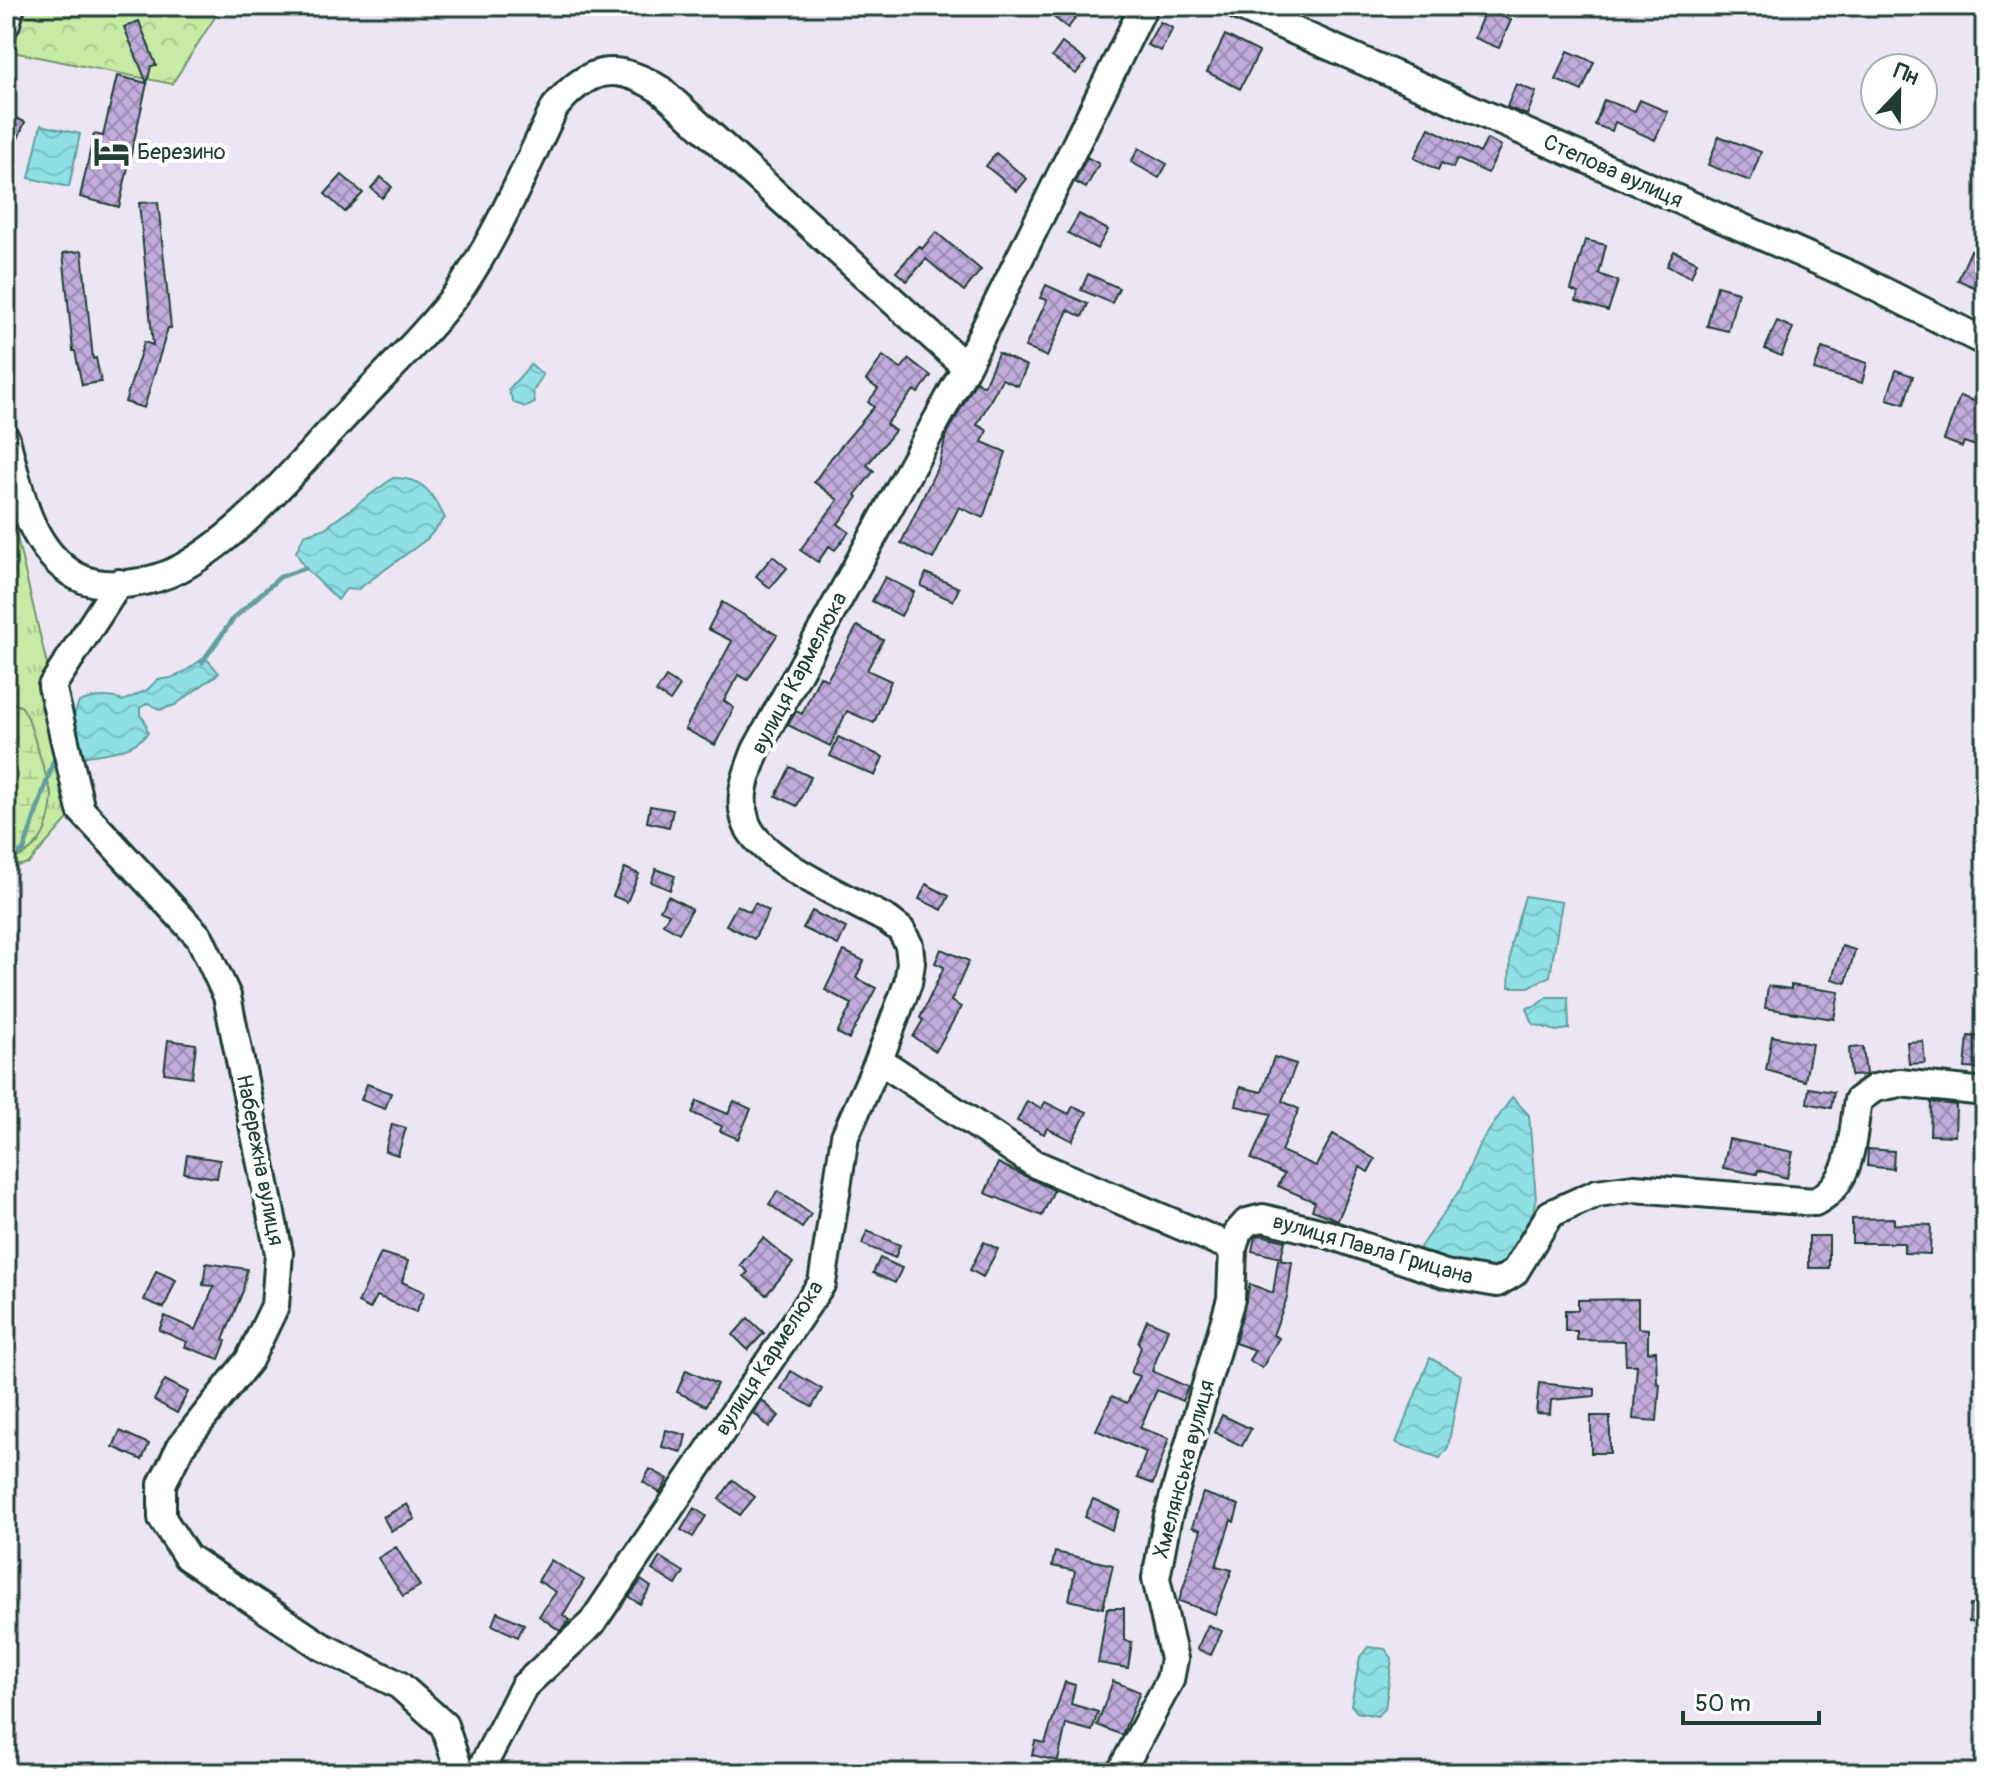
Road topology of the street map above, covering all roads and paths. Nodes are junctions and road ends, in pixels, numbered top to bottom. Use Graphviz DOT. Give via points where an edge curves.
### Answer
graph roads {
  1 [pos="11,6"];
  2 [pos="1144,6"];
  3 [pos="1238,6"];
  4 [pos="6,24"];
  5 [pos="1985,342"];
  6 [pos="966,367"];
  7 [pos="6,439"];
  8 [pos="119,583"];
  9 [pos="879,1060"];
  10 [pos="1985,1092"];
  11 [pos="1233,1248"];
  12 [pos="460,1773"];
  13 [pos="479,1773"];
  14 [pos="1120,1773"];
  1 -- 4 [label="street"];
  2 -- 6 [label="street, вулиця Кармелюка"];
  3 -- 5 [label="street, Степова вулиця" via="1857,278"];
  6 -- 8 [label="street" via="661,90 642,77 605,71 571,87 555,107 480,256 424,332 240,525 178,570 149,581"];
  6 -- 9 [label="street, вулиця Кармелюка" via="756,750 742,794 746,822 757,842 775,858 888,920 909,945 908,983"];
  7 -- 8 [label="street" via="41,543 75,575"];
  8 -- 12 [label="street, Набережна вулиця" via="52,686 81,810 200,938 227,996 279,1253 275,1306 249,1360 181,1446 162,1484 162,1518 187,1557 321,1646 399,1685 444,1725"];
  9 -- 11 [label="street" via="1035,1164"];
  9 -- 13 [label="street, вулиця Кармелюка" via="845,1136 822,1283 592,1623 524,1686"];
  10 -- 11 [label="street, вулиця Павла Грицана" via="1900,1083 1875,1088 1858,1100 1847,1168 1831,1194 1815,1202 1634,1188 1567,1204 1550,1214 1514,1273 1497,1283 1445,1274 1263,1218 1247,1222"];
  11 -- 14 [label="street, Хмелянська вулиця" via="1231,1299 1167,1520 1156,1578 1174,1659 1170,1680"];
}
